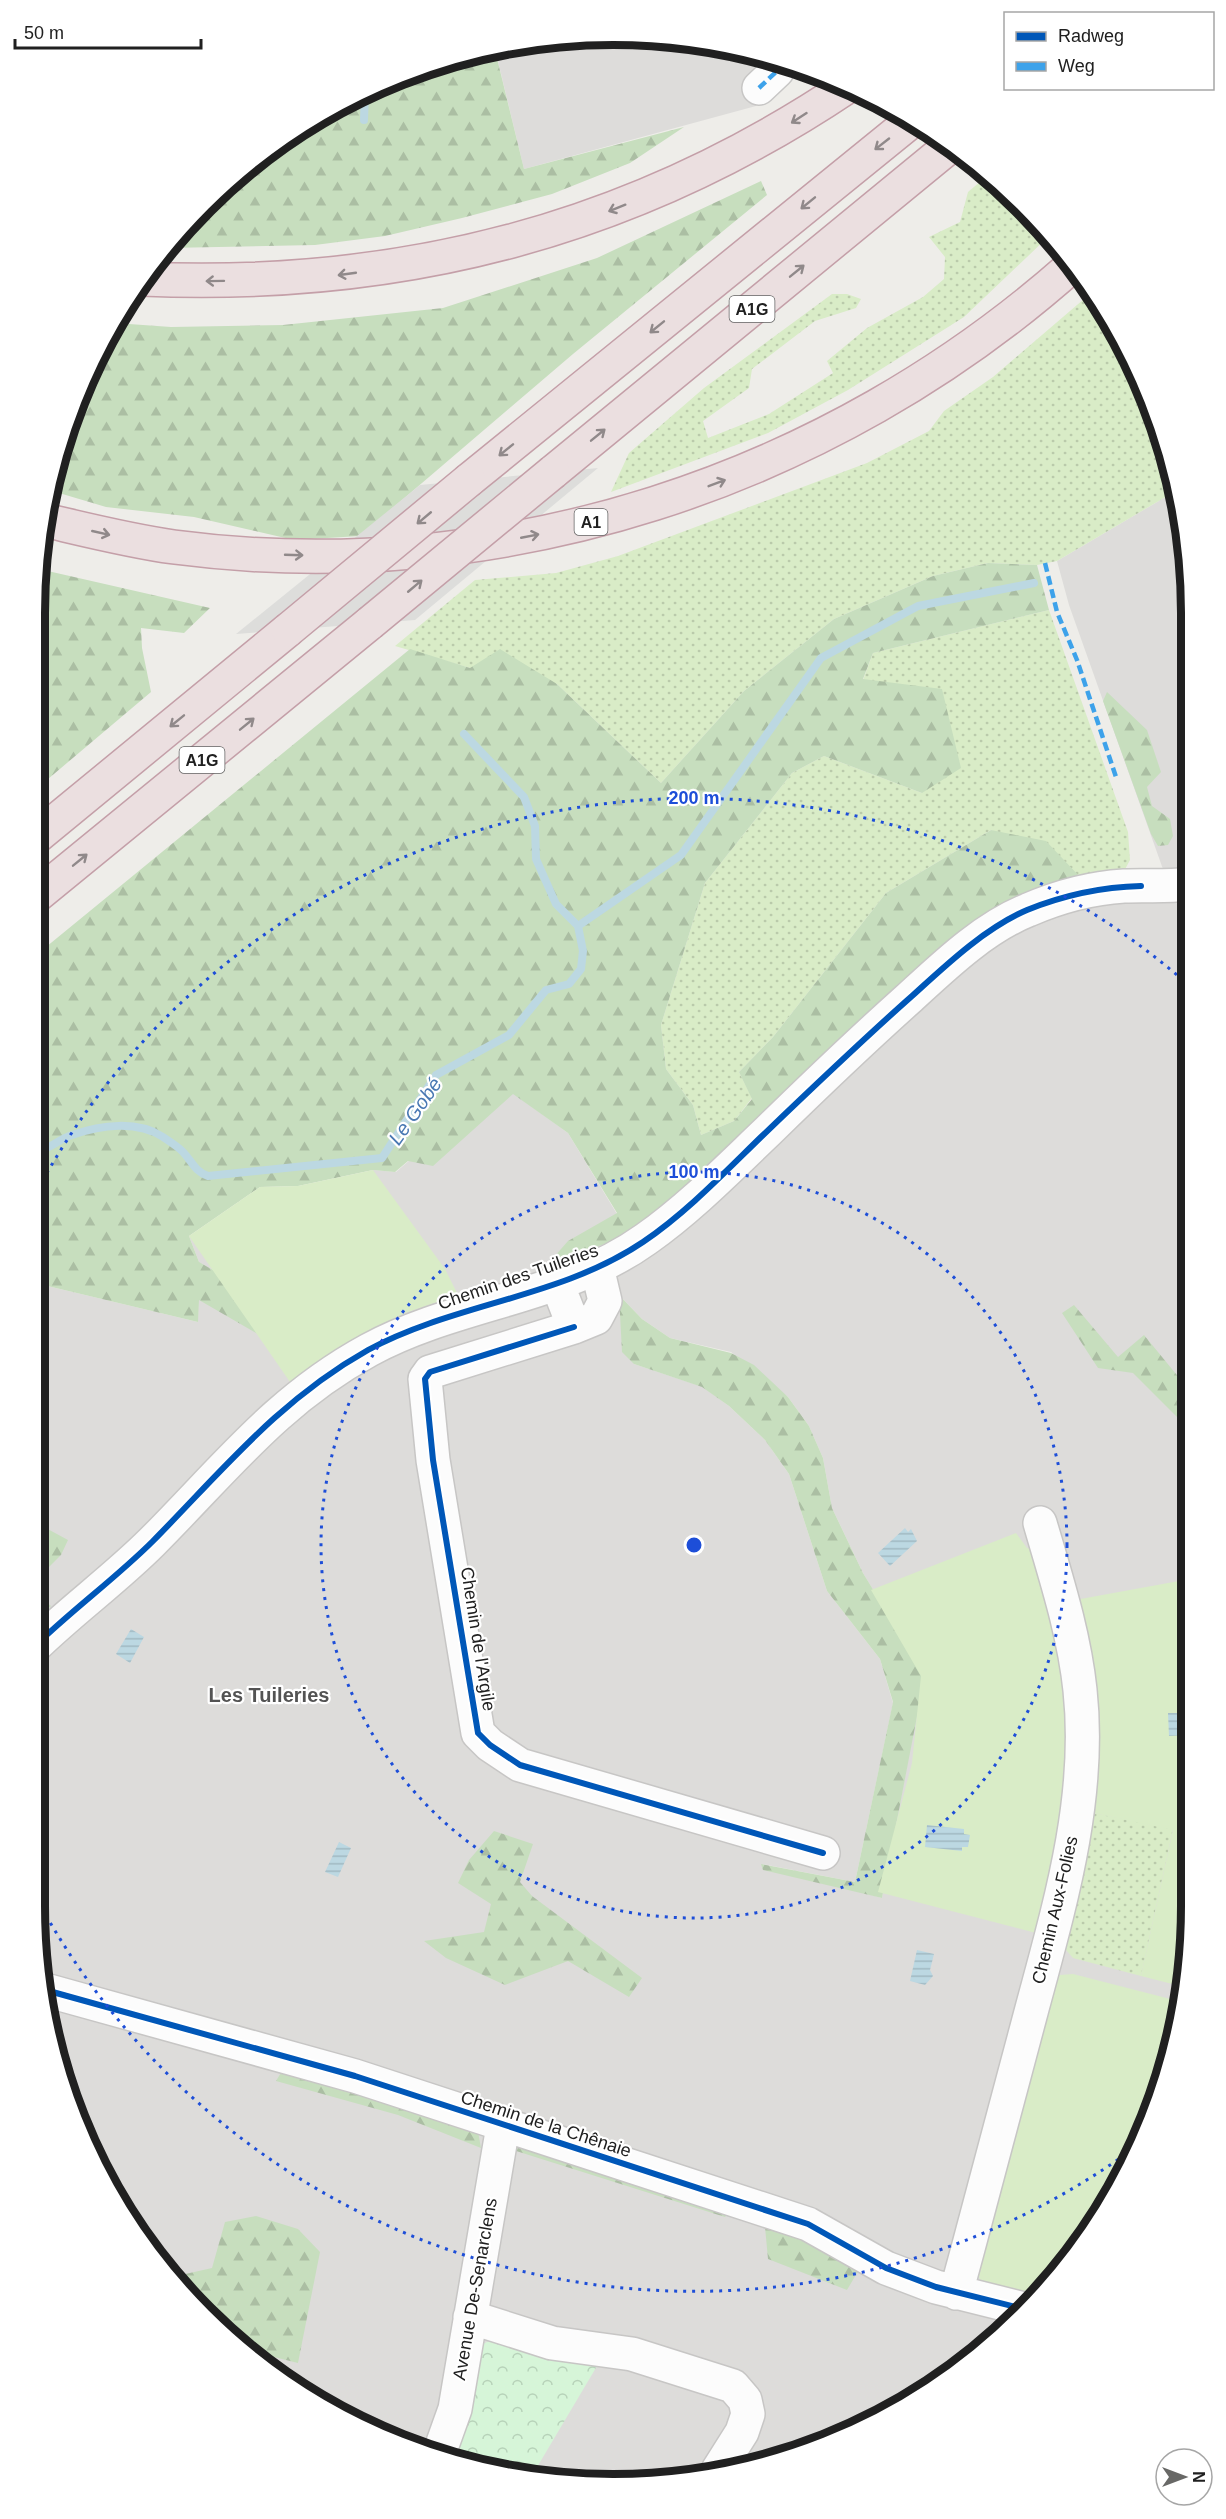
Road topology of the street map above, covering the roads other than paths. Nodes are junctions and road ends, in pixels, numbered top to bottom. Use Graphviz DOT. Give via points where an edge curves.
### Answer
graph roads {
  1 [pos="778,69"];
  2 [pos="759,88"];
  3 [pos="839,92"];
  4 [pos="905,126"];
  5 [pos="944,151"];
  6 [pos="1066,270"];
  7 [pos="153,280"];
  8 [pos="53,522"];
  9 [pos="45,829"];
  10 [pos="45,888"];
  11 [pos="1180,889"];
  12 [pos="597,1267"];
  13 [pos="557,1283"];
  14 [pos="574,1327"];
  15 [pos="1040,1523"];
  16 [pos="45,1636"];
  17 [pos="823,1853"];
  18 [pos="52,1992"];
  19 [pos="503,2126"];
  20 [pos="956,2293"];
  21 [pos="1015,2308"];
  22 [pos="470,2317"];
  23 [pos="441,2447"];
  24 [pos="722,2463"];
  1 -- 2 [label="street"];
  3 -- 7 [label="highway, one-way" via="727,160 606,212 540,234 471,252 339,275 205,282"];
  4 -- 9 [label="highway, A1G, one-way, bridge"];
  10 -- 5 [label="highway, A1G, one-way, bridge"];
  8 -- 6 [label="highway, A1, one-way" via="174,546 310,555 409,554 573,527 701,489 825,436 941,369"];
  11 -- 12 [label="street, Chemin des Tuileries" via="1124,886 1068,896 1024,911 1001,924 920,989 674,1218 643,1242"];
  12 -- 13 [label="street, Chemin des Tuileries"];
  12 -- 14 [label="street, Chemin de l'Argile" via="605,1301 596,1318"];
  13 -- 14 [label="street"];
  13 -- 16 [label="street, Chemin des Tuileries" via="425,1325 369,1350 317,1382 237,1451 150,1543"];
  14 -- 17 [label="street, Chemin de l'Argile" via="430,1372 425,1379 433,1460 478,1733 520,1765"];
  15 -- 20 [label="street, Chemin Aux-Folies" via="1066,1613 1080,1692 1078,1810 1046,1956"];
  18 -- 19 [label="street, Chemin de la Chênaie" via="355,2076"];
  19 -- 20 [label="street, Chemin de la Chênaie" via="808,2224 885,2268"];
  19 -- 22 [label="street, Avenue De-Senarclens"];
  20 -- 21 [label="street, Chemin de la Chênaie"];
  22 -- 23 [label="street, Avenue De-Senarclens" via="455,2409"];
  22 -- 24 [label="street" via="552,2343 632,2354 733,2386 745,2400 748,2414 742,2432"];
}
